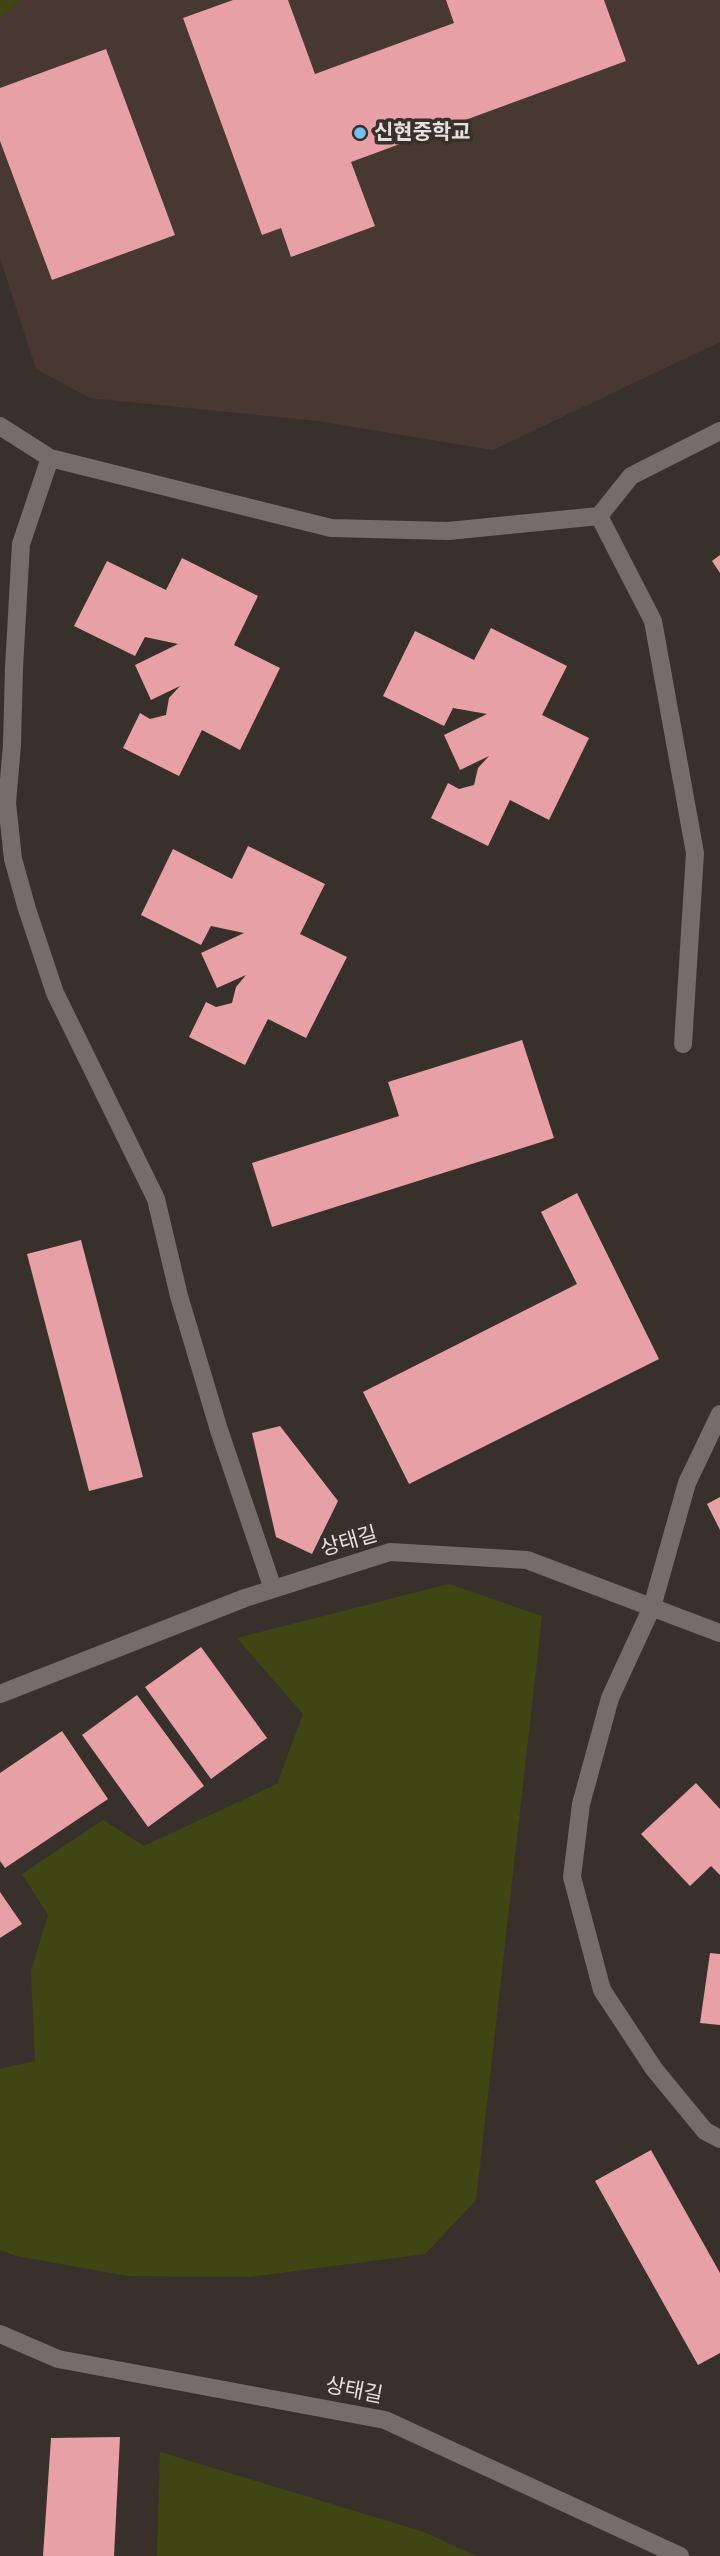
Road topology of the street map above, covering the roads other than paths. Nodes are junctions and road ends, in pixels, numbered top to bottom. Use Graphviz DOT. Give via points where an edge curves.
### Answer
graph roads {
  1 [pos="0,426"];
  2 [pos="720,431"];
  3 [pos="50,458"];
  4 [pos="599,516"];
  5 [pos="683,1044"];
  6 [pos="720,1414"];
  7 [pos="273,1589"];
  8 [pos="652,1607"];
  9 [pos="720,1633"];
  10 [pos="0,1694"];
  11 [pos="720,2139"];
  12 [pos="0,2334"];
  13 [pos="680,2556"];
  1 -- 3 [label="street"];
  2 -- 4 [label="street" via="631,476"];
  3 -- 4 [label="street" via="331,528 448,531"];
  3 -- 7 [label="street" via="21,544 7,803 13,859 55,993 156,1199 198,1363"];
  4 -- 5 [label="street" via="653,621 695,853"];
  6 -- 8 [label="street" via="687,1483"];
  7 -- 8 [label="street, 상태길" via="390,1552 527,1560"];
  7 -- 10 [label="street, 상태길"];
  8 -- 9 [label="street, 상태길"];
  8 -- 11 [label="street" via="610,1698 581,1804 572,1877 602,1990 654,2069 705,2131"];
  12 -- 13 [label="street, 상태길" via="58,2359 385,2420"];
}
